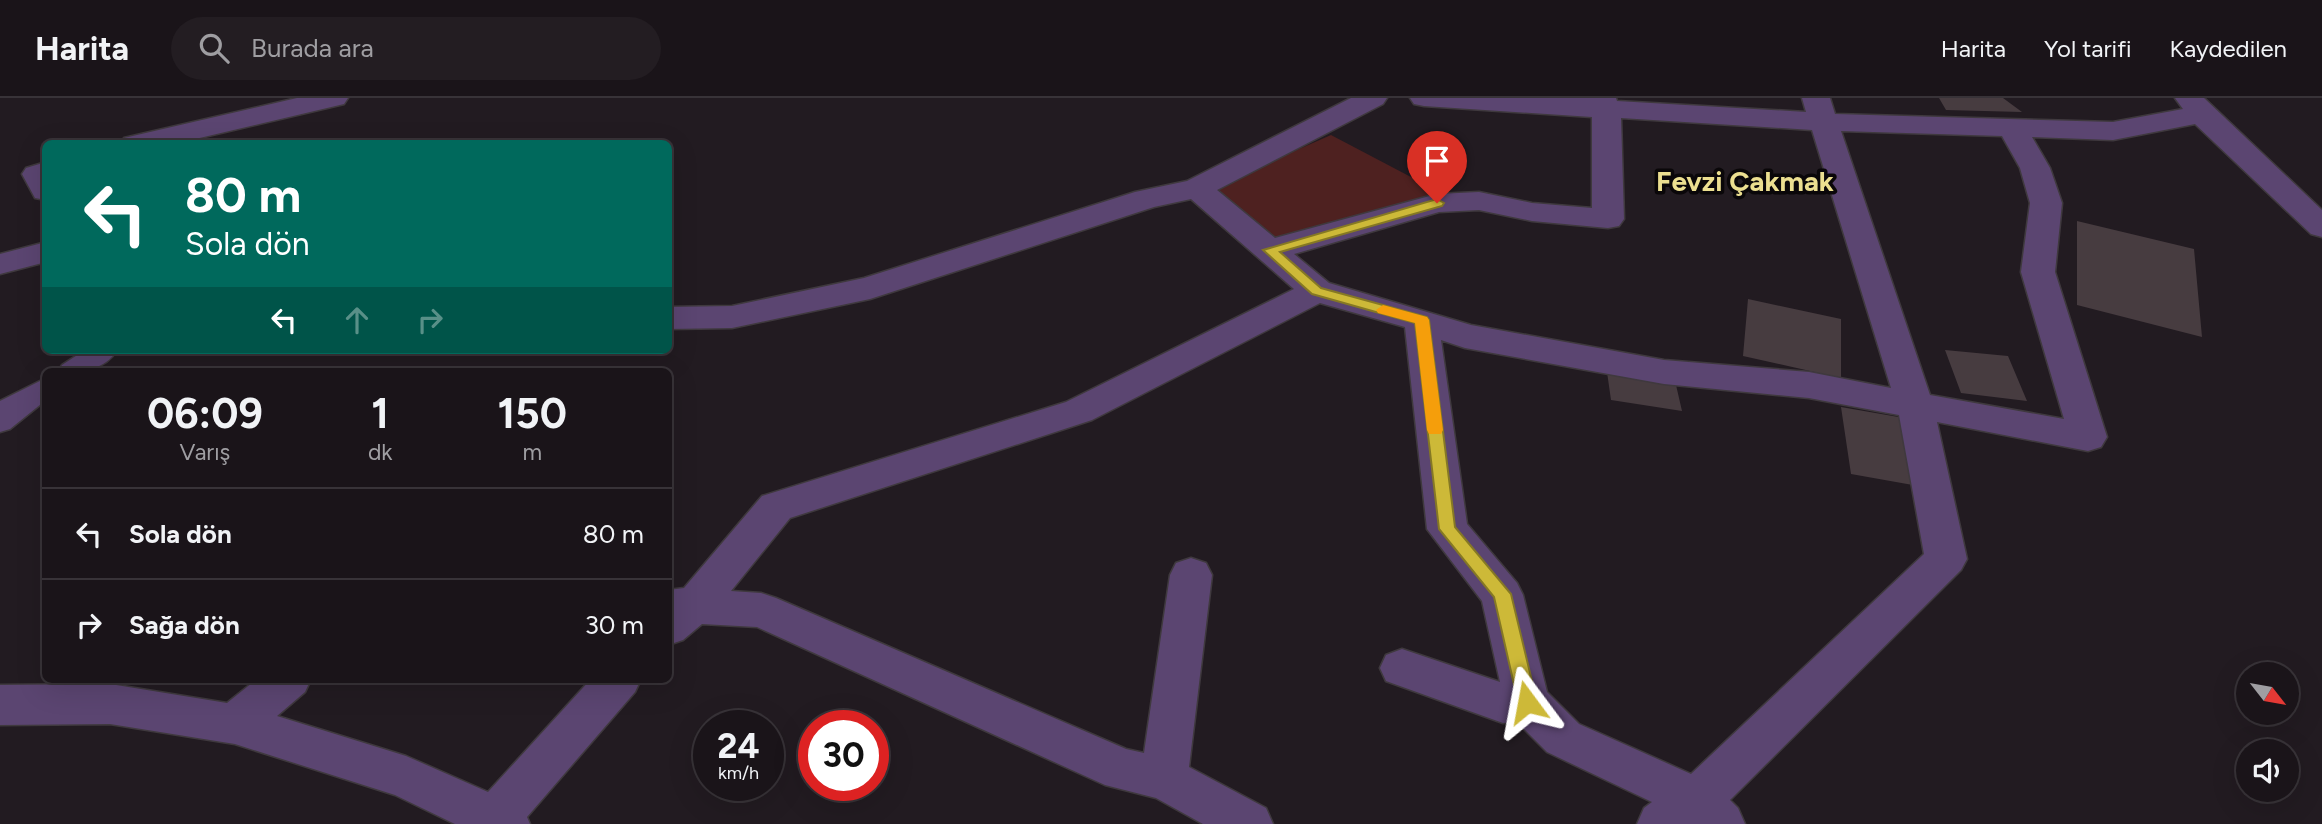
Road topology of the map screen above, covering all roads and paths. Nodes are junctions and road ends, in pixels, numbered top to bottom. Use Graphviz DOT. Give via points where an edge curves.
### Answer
graph roads {
  1 [pos="334,98"];
  2 [pos="1373,98"];
  3 [pos="1424,98"];
  4 [pos="1604,103"];
  5 [pos="2195,106"];
  6 [pos="1821,110"];
  7 [pos="2012,128"];
  8 [pos="151,140"];
  9 [pos="1197,188"];
  10 [pos="2322,228"];
  11 [pos="1270,250"];
  12 [pos="42,253"];
  13 [pos="0,264"];
  14 [pos="1317,291"];
  15 [pos="672,317"];
  16 [pos="1422,320"];
  17 [pos="98,354"];
  18 [pos="76,368"];
  19 [pos="42,390"];
  20 [pos="1915,404"];
  21 [pos="6,413"];
  22 [pos="1191,575"];
  23 [pos="677,613"];
  24 [pos="1402,668"];
  25 [pos="284,683"];
  26 [pos="616,683"];
  27 [pos="1527,702"];
  28 [pos="0,705"];
  29 [pos="235,724"];
  30 [pos="1164,778"];
  31 [pos="1693,816"];
  32 [pos="501,821"];
  33 [pos="1250,824"];
  1 -- 8 [label="street"];
  2 -- 9 [label="street"];
  3 -- 4 [label="street"];
  4 -- 6 [label="street"];
  4 -- 11 [label="street" via="1608,219 1532,212 1479,201 1437,203"];
  5 -- 7 [label="street" via="2113,131"];
  5 -- 10 [label="street"];
  6 -- 7 [label="street"];
  6 -- 20 [label="street"];
  7 -- 20 [label="street" via="2035,168 2046,202 2038,272 2088,437"];
  9 -- 11 [label="street"];
  9 -- 15 [label="street" via="1146,199 870,288 732,317"];
  11 -- 14 [label="street"];
  12 -- 13 [label="street"];
  14 -- 16 [label="street"];
  14 -- 23 [label="street" via="1079,411 776,507"];
  16 -- 20 [label="street" via="1465,336 1664,372 1809,385"];
  16 -- 27 [label="street" via="1447,529 1502,594"];
  17 -- 18 [label="street"];
  19 -- 21 [label="street"];
  20 -- 31 [label="street" via="1946,559"];
  22 -- 30 [label="street"];
  23 -- 30 [label="street" via="761,610 1122,770"];
  24 -- 27 [label="street" via="1503,703"];
  25 -- 29 [label="street"];
  26 -- 32 [label="street"];
  27 -- 31 [label="street" via="1563,738"];
  28 -- 29 [label="street" via="110,704"];
  29 -- 32 [label="street" via="405,777"];
  30 -- 33 [label="street"];
}
